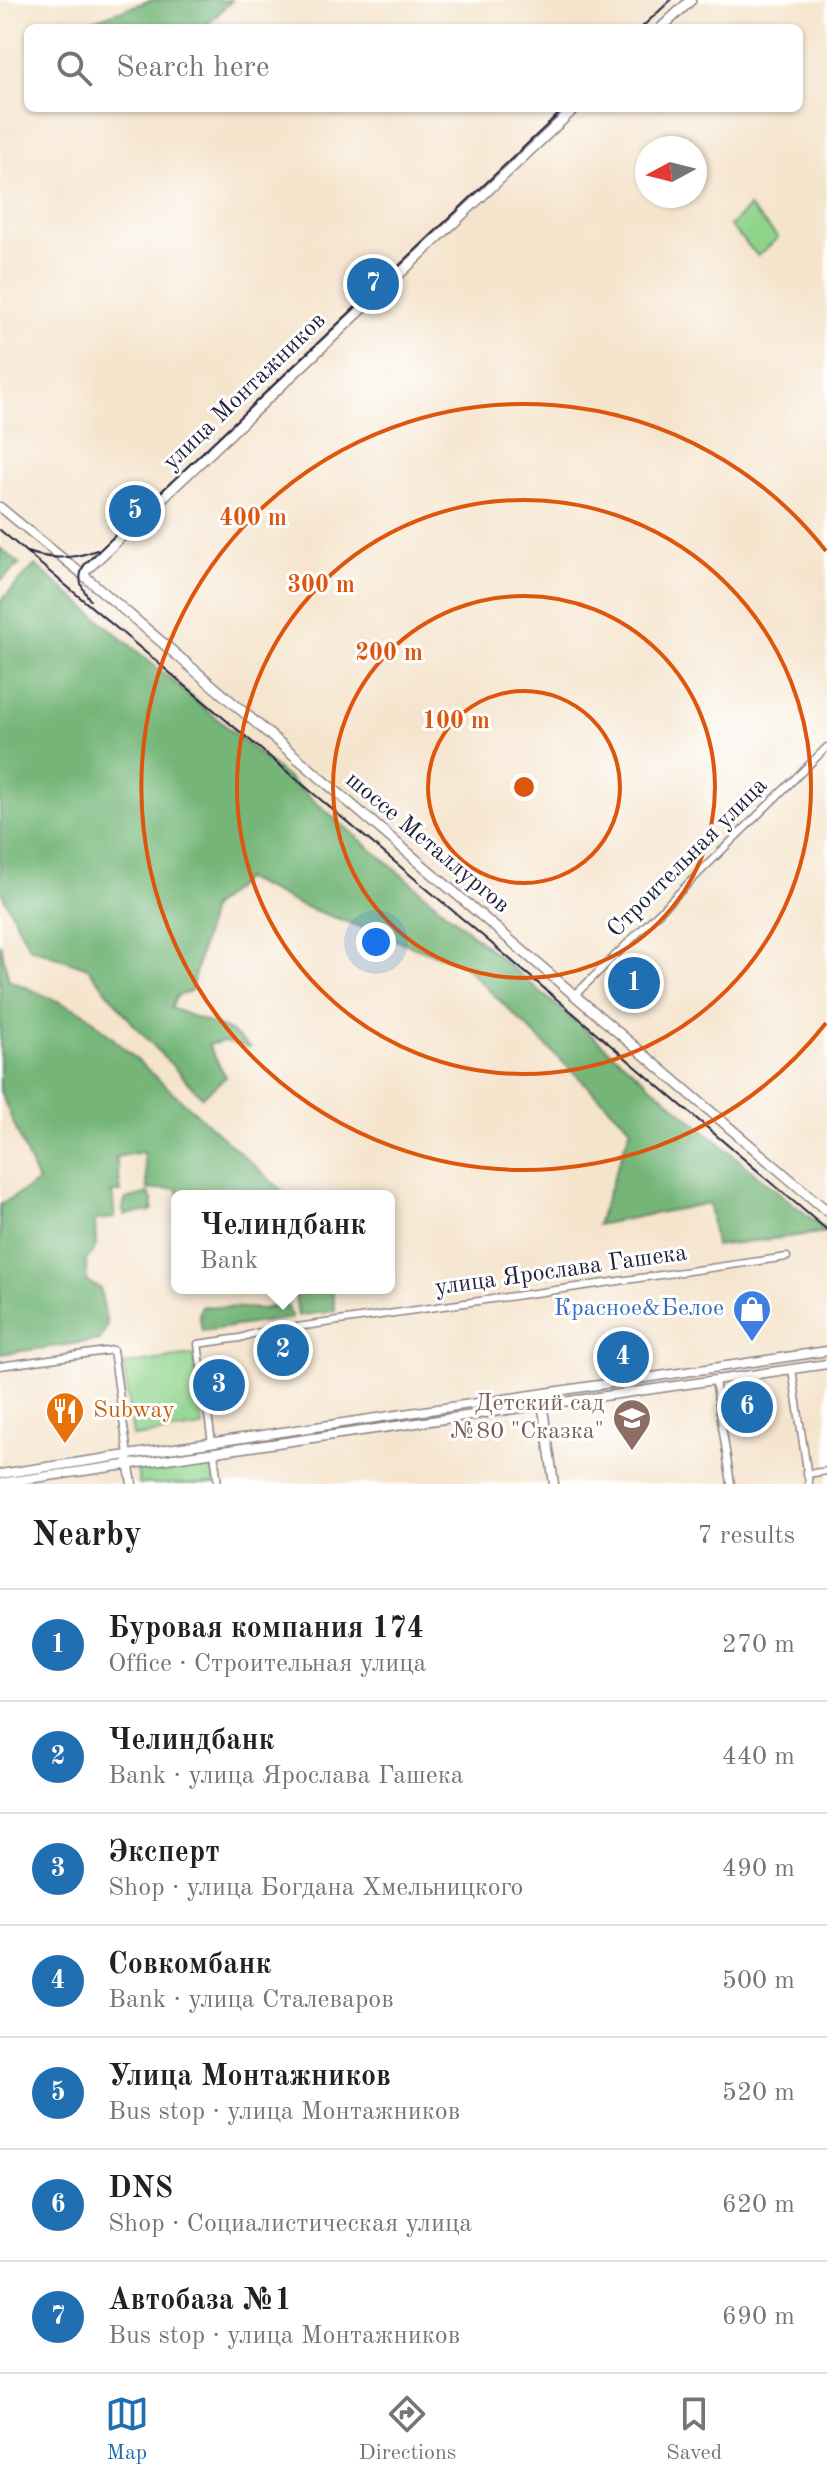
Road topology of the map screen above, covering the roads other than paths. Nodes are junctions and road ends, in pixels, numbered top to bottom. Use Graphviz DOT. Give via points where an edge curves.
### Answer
graph roads {
  1 [pos="691,0"];
  2 [pos="665,24"];
  3 [pos="571,112"];
  4 [pos="0,507"];
  5 [pos="82,574"];
  6 [pos="827,747"];
  7 [pos="575,995"];
  8 [pos="827,1211"];
  9 [pos="787,1257"];
  10 [pos="827,1351"];
  11 [pos="790,1356"];
  12 [pos="827,1364"];
  13 [pos="0,1366"];
  14 [pos="792,1369"];
  15 [pos="715,1380"];
  16 [pos="541,1394"];
  17 [pos="542,1405"];
  18 [pos="213,1447"];
  19 [pos="128,1460"];
  20 [pos="827,1471"];
  21 [pos="0,1474"];
  22 [pos="807,1474"];
  23 [pos="0,1483"];
  24 [pos="132,1484"];
  25 [pos="218,1484"];
  26 [pos="554,1484"];
  27 [pos="731,1484"];
  28 [pos="809,1484"];
  1 -- 2 [label="main road"];
  3 -- 5 [label="main road, улица Монтажников"];
  4 -- 5 [label="main road, шоссе Металлургов"];
  5 -- 7 [label="main road, шоссе Металлургов"];
  6 -- 7 [label="street, Строительная улица"];
  7 -- 8 [label="main road, шоссе Металлургов"];
  9 -- 18 [label="street, улица Ярослава Гашека" via="198,1344"];
  10 -- 11 [label="main road"];
  11 -- 14 [label="main road"];
  11 -- 16 [label="main road"];
  12 -- 14 [label="main road"];
  13 -- 19 [label="street" via="113,1350"];
  14 -- 15 [label="main road"];
  14 -- 22 [label="street"];
  15 -- 17 [label="main road"];
  15 -- 27 [label="street"];
  16 -- 17 [label="main road"];
  16 -- 18 [label="main road"];
  17 -- 18 [label="main road"];
  17 -- 26 [label="main road"];
  18 -- 19 [label="main road"];
  18 -- 25 [label="street"];
  19 -- 21 [label="main road"];
  19 -- 23 [label="main road"];
  19 -- 24 [label="main road"];
  20 -- 22 [label="street"];
  22 -- 28 [label="street"];
}
